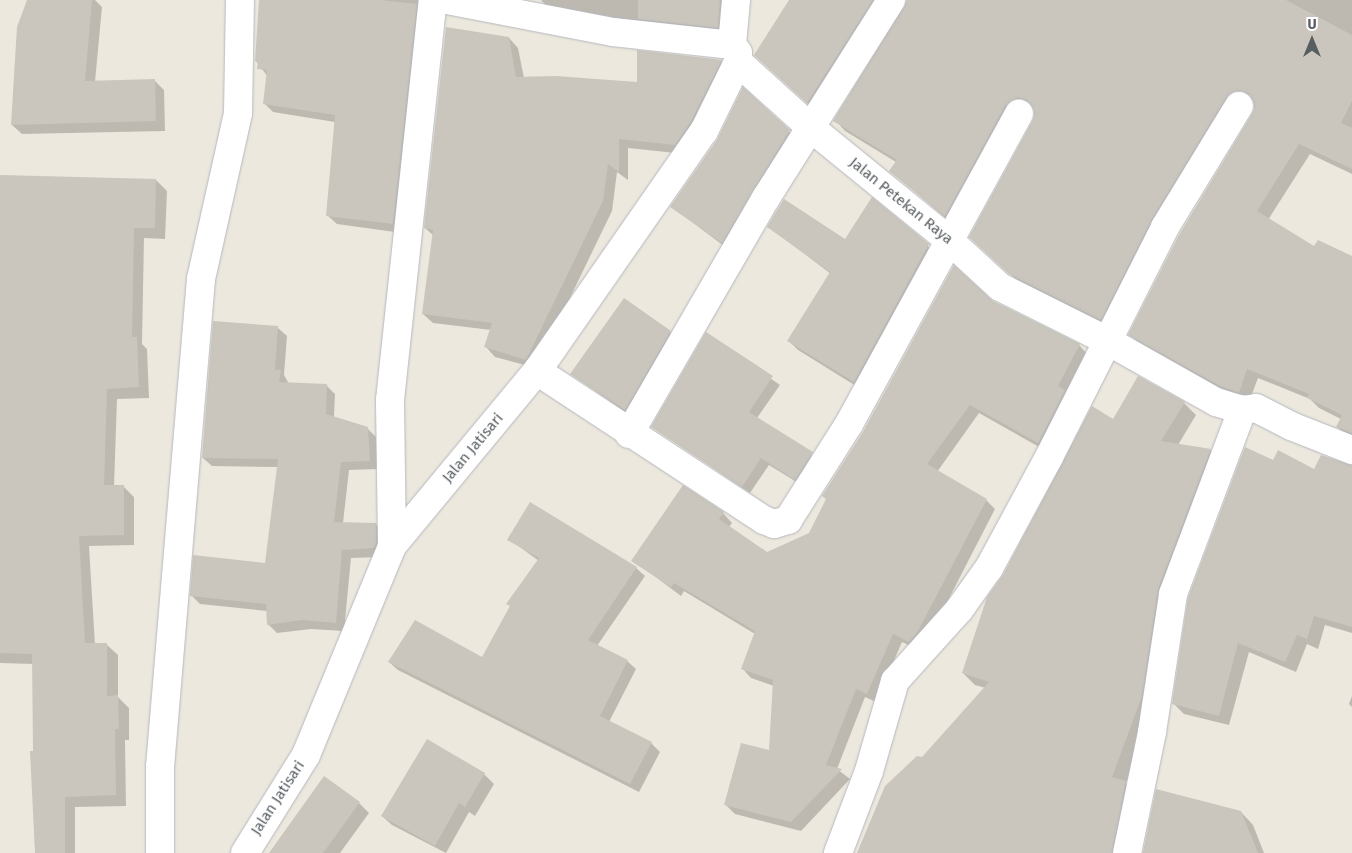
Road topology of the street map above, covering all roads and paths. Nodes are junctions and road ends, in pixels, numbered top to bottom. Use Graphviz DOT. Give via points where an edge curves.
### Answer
graph roads {
  1 [pos="240,0"];
  2 [pos="433,0"];
  3 [pos="447,0"];
  4 [pos="736,0"];
  5 [pos="891,0"];
  6 [pos="735,53"];
  7 [pos="1239,106"];
  8 [pos="1019,112"];
  9 [pos="811,128"];
  10 [pos="949,240"];
  11 [pos="1106,340"];
  12 [pos="537,371"];
  13 [pos="1242,410"];
  14 [pos="630,434"];
  15 [pos="1352,450"];
  16 [pos="392,546"];
  17 [pos="160,853"];
  18 [pos="245,853"];
  19 [pos="838,853"];
  20 [pos="1127,853"];
  1 -- 17 [label="street" via="238,113 201,279 160,767"];
  2 -- 16 [label="street" via="390,400"];
  3 -- 6 [label="street"];
  4 -- 6 [label="street"];
  5 -- 9 [label="street"];
  6 -- 9 [label="street, Jalan Petekan Raya"];
  6 -- 12 [label="street, Jalan Jatisari" via="704,131"];
  7 -- 11 [label="street" via="1165,227"];
  8 -- 10 [label="street"];
  9 -- 10 [label="street, Jalan Petekan Raya"];
  9 -- 14 [label="street" via="766,198"];
  10 -- 11 [label="street, Jalan Petekan Raya" via="1000,287"];
  10 -- 14 [label="street" via="849,424 788,520 774,524 764,520"];
  11 -- 13 [label="street, Jalan Petekan Raya" via="1216,402"];
  11 -- 19 [label="street" via="1049,457 989,568 960,610 895,682 869,770"];
  12 -- 14 [label="street"];
  12 -- 16 [label="street, Jalan Jatisari"];
  13 -- 15 [label="street, Jalan Petekan Raya" via="1256,408"];
  13 -- 20 [label="street" via="1172,594 1152,732"];
  16 -- 18 [label="street, Jalan Jatisari" via="306,755"];
}
